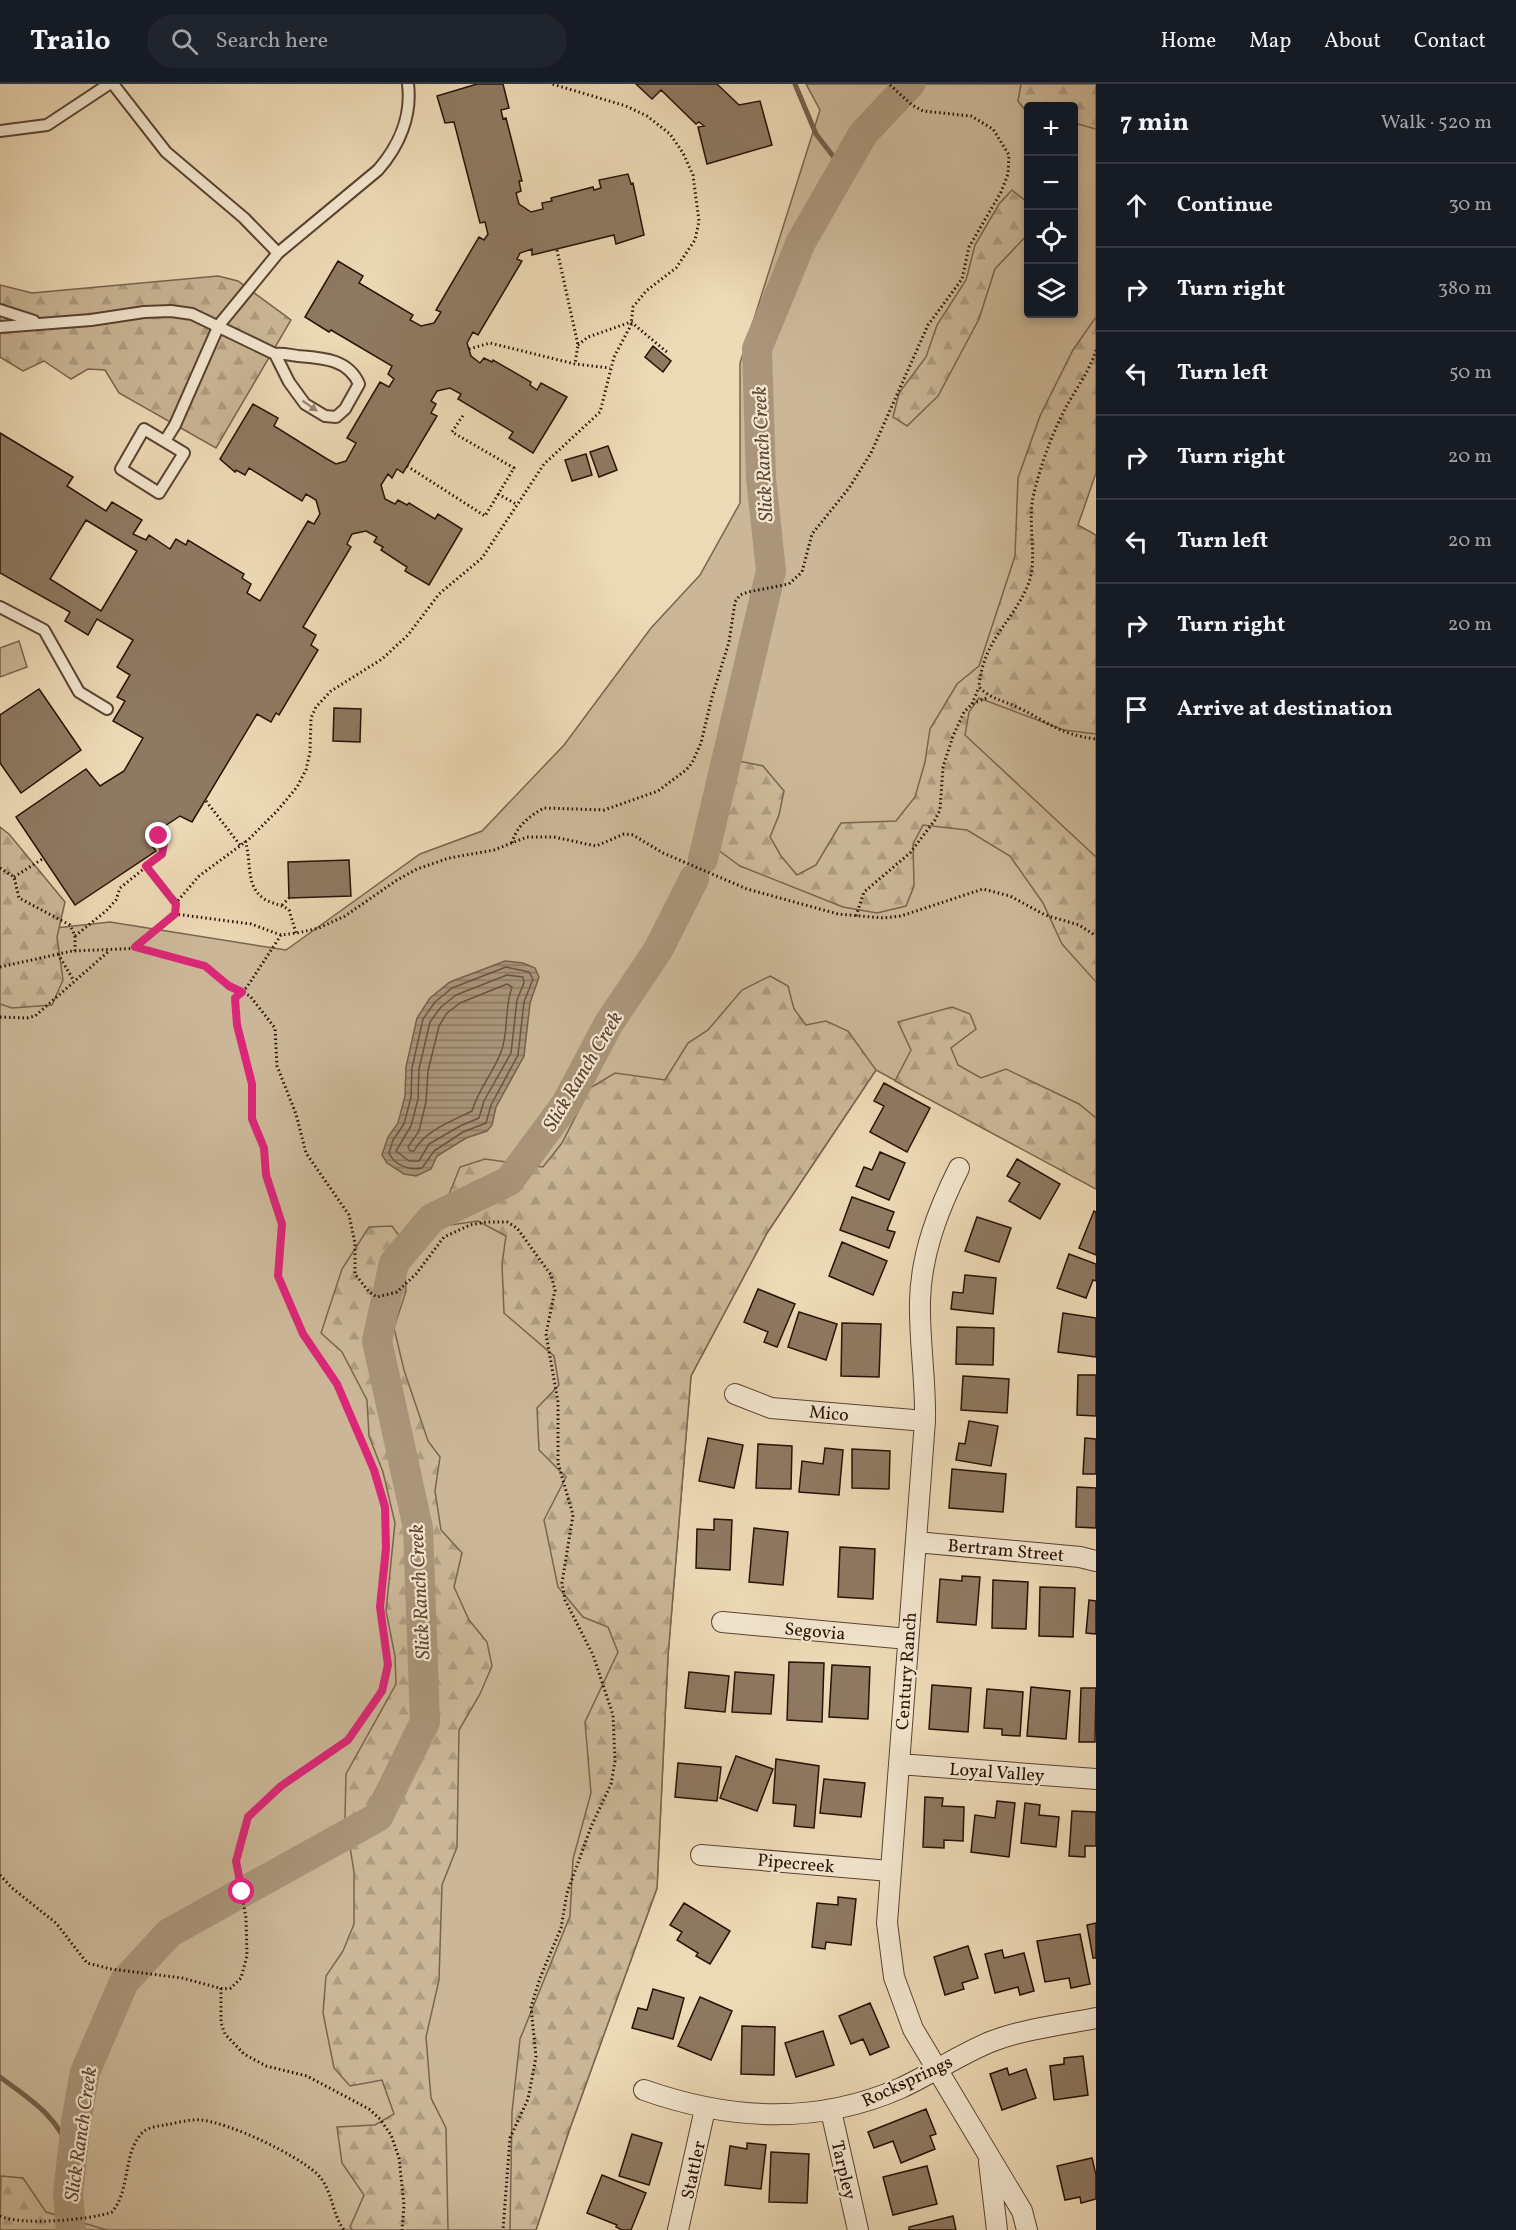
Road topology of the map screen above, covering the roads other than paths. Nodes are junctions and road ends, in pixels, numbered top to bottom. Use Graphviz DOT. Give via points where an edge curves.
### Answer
graph roads {
  1 [pos="111,84"];
  2 [pos="408,84"];
  3 [pos="0,131"];
  4 [pos="278,253"];
  5 [pos="0,310"];
  6 [pos="37,322"];
  7 [pos="219,325"];
  8 [pos="0,327"];
  9 [pos="275,354"];
  10 [pos="165,441"];
  11 [pos="0,607"];
  12 [pos="107,709"];
  13 [pos="959,1168"];
  14 [pos="735,1394"];
  15 [pos="925,1420"];
  16 [pos="916,1542"];
  17 [pos="1096,1561"];
  18 [pos="722,1622"];
  19 [pos="908,1639"];
  20 [pos="899,1764"];
  21 [pos="1096,1779"];
  22 [pos="701,1855"];
  23 [pos="890,1871"];
  24 [pos="1096,2018"];
  25 [pos="936,2070"];
  26 [pos="644,2090"];
  27 [pos="705,2109"];
  28 [pos="831,2111"];
  29 [pos="988,2156"];
  30 [pos="678,2230"];
  31 [pos="858,2230"];
  32 [pos="997,2230"];
  33 [pos="1027,2230"];
  1 -- 3 [label="lane" via="47,125"];
  1 -- 4 [label="lane" via="166,152 244,218"];
  2 -- 4 [label="lane" via="406,119 390,156"];
  4 -- 7 [label="lane"];
  5 -- 6 [label="lane"];
  6 -- 7 [label="lane" via="171,311"];
  6 -- 8 [label="lane"];
  7 -- 9 [label="lane"];
  7 -- 10 [label="lane"];
  9 -- 9 [label="lane, one-way" via="304,404 325,416 336,417 345,409 359,384 355,374 340,363"];
  10 -- 10 [label="lane" via="144,429 121,469 159,493 184,453"];
  11 -- 12 [label="lane" via="44,630 79,692"];
  13 -- 15 [label="street, Century Ranch" via="926,1253 920,1299"];
  14 -- 15 [label="street, Mico" via="771,1408"];
  15 -- 16 [label="street, Century Ranch"];
  16 -- 17 [label="street, Bertram Street"];
  16 -- 19 [label="street, Century Ranch"];
  18 -- 19 [label="street, Segovia"];
  19 -- 20 [label="street, Century Ranch"];
  20 -- 21 [label="street, Loyal Valley"];
  20 -- 23 [label="street, Century Ranch"];
  22 -- 23 [label="street, Pipecreek"];
  23 -- 25 [label="street, Century Ranch" via="887,1923 894,1977 913,2029"];
  24 -- 25 [label="street, Rocksprings" via="1017,2033"];
  25 -- 28 [label="street, Rocksprings" via="876,2099"];
  25 -- 29 [label="street, Century Ranch"];
  26 -- 27 [label="street, Rocksprings"];
  27 -- 28 [label="street, Rocksprings" via="776,2116"];
  27 -- 30 [label="street, Stattler"];
  28 -- 31 [label="street, Tarpley"];
  29 -- 32 [label="street, Century Ranch"];
  29 -- 33 [label="street, Century Ranch" via="1022,2211"];
}
